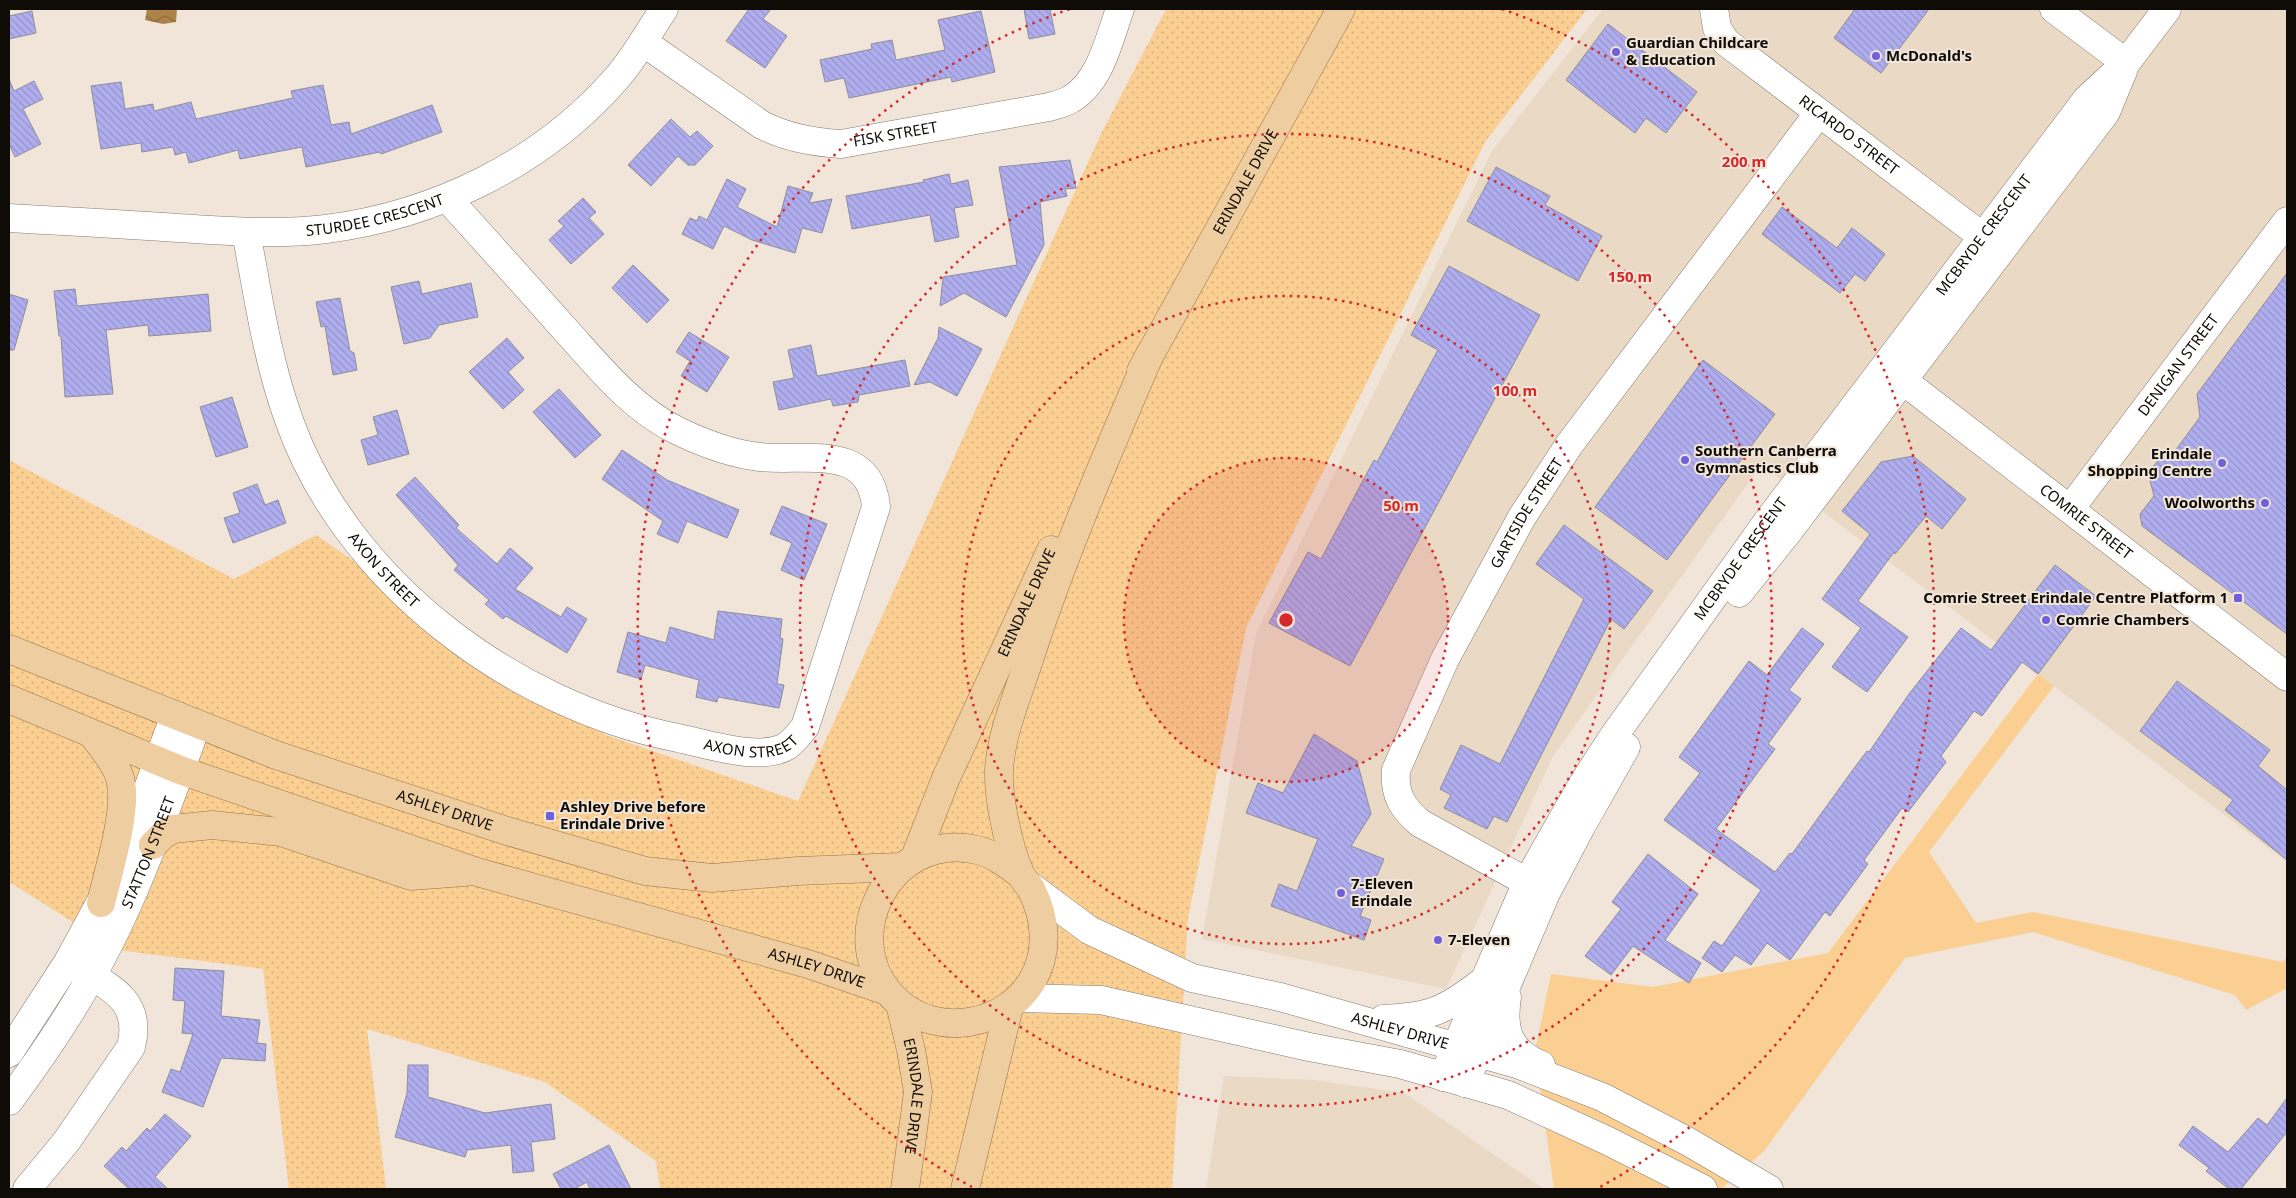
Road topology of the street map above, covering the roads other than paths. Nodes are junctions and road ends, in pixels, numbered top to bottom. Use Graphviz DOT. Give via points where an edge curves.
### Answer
graph roads {
  1 [pos="664,9"];
  2 [pos="1120,9"];
  3 [pos="1341,9"];
  4 [pos="1714,9"];
  5 [pos="2054,9"];
  6 [pos="2167,9"];
  7 [pos="642,42"];
  8 [pos="2126,63"];
  9 [pos="1818,114"];
  10 [pos="447,198"];
  11 [pos="9,218"];
  12 [pos="2287,221"];
  13 [pos="246,232"];
  14 [pos="1992,244"];
  15 [pos="1150,354"];
  16 [pos="1894,374"];
  17 [pos="2070,509"];
  18 [pos="9,649"];
  19 [pos="2287,677"];
  20 [pos="9,699"];
  21 [pos="186,720"];
  22 [pos="92,734"];
  23 [pos="170,766"];
  24 [pos="308,827"];
  25 [pos="153,845"];
  26 [pos="908,862"];
  27 [pos="1025,880"];
  28 [pos="1537,888"];
  29 [pos="101,903"];
  30 [pos="68,962"];
  31 [pos="91,976"];
  32 [pos="1511,976"];
  33 [pos="1484,981"];
  34 [pos="1255,992"];
  35 [pos="893,997"];
  36 [pos="1014,1003"];
  37 [pos="1361,1020"];
  38 [pos="1264,1036"];
  39 [pos="1467,1050"];
  40 [pos="9,1053"];
  41 [pos="1454,1080"];
  42 [pos="1573,1088"];
  43 [pos="9,1101"];
  44 [pos="1751,1185"];
  45 [pos="28,1189"];
  46 [pos="905,1189"];
  47 [pos="965,1189"];
  48 [pos="1703,1189"];
  1 -- 7 [label="street, STURDEE CRESCENT"];
  2 -- 7 [label="street, FISK STREET" via="1098,67 1088,85 1071,99 1049,107 842,144 809,142 777,133"];
  3 -- 15 [label="main road, ERINDALE DRIVE"];
  4 -- 9 [label="street, RICARDO STREET" via="1717,28 1726,42"];
  5 -- 8 [label="street"];
  6 -- 8 [label="street, MCBRYDE CRESCENT"];
  7 -- 10 [label="street, STURDEE CRESCENT" via="615,80 572,124 520,162"];
  8 -- 14 [label="street, MCBRYDE CRESCENT" via="2087,99"];
  9 -- 14 [label="street, RICARDO STREET"];
  9 -- 28 [label="street, GARTSIDE STREET" via="1569,445 1522,517 1445,659 1396,770 1399,799 1420,823"];
  10 -- 13 [label="street, STURDEE CRESCENT" via="376,221 324,229"];
  10 -- 13 [label="street, AXON STREET" via="610,378 658,420 717,448 758,457 828,457 850,464 868,480 875,494 876,507 805,727 788,745 772,752 753,752 652,733 588,712 497,666 442,626 392,581 350,531 315,477 289,421 271,363"];
  11 -- 13 [label="street, STURDEE CRESCENT"];
  12 -- 17 [label="street, DENIGAN STREET"];
  14 -- 16 [label="street, MCBRYDE CRESCENT"];
  15 -- 26 [label="main road, ERINDALE DRIVE" via="1093,458"];
  15 -- 27 [label="main road, ERINDALE DRIVE" via="1045,611 1005,734 999,770 1002,809"];
  16 -- 17 [label="street, COMRIE STREET"];
  16 -- 28 [label="street, MCBRYDE CRESCENT" via="1638,714 1582,825"];
  17 -- 19 [label="street, COMRIE STREET"];
  18 -- 21 [label="main road, ASHLEY DRIVE"];
  20 -- 22 [label="main road"];
  21 -- 23 [label="street, STATTON STREET"];
  21 -- 26 [label="main road, ASHLEY DRIVE" via="276,755 507,831 645,871 712,878"];
  22 -- 23 [label="main road"];
  22 -- 29 [label="main road" via="114,765 121,782 122,802"];
  23 -- 24 [label="main road"];
  23 -- 25 [label="street, STATTON STREET"];
  23 -- 29 [label="street, STATTON STREET" via="131,837"];
  24 -- 25 [label="main road" via="281,832 212,825 173,829"];
  24 -- 35 [label="main road, ASHLEY DRIVE" via="362,846 477,872 808,964"];
  25 -- 31 [label="street, STATTON STREET" via="126,909"];
  26 -- 27 [label="main road" via="952,848 977,850 1000,859"];
  26 -- 35 [label="main road" via="886,884 873,910 869,938 874,966"];
  27 -- 34 [label="street, ASHLEY DRIVE" via="1089,930 1192,978"];
  27 -- 36 [label="main road" via="1040,908 1045,932 1042,956 1033,979"];
  28 -- 32 [label="street, MCBRYDE CRESCENT"];
  28 -- 33 [label="street, MCBRYDE CRESCENT"];
  29 -- 30 [label="street, STATTON STREET"];
  30 -- 31 [label="street"];
  30 -- 40 [label="street, STATTON STREET"];
  31 -- 43 [label="street, STATTON STREET" via="40,1060"];
  31 -- 45 [label="street" via="123,999 132,1015 135,1032 131,1047 66,1142"];
  32 -- 39 [label="street, MCBRYDE CRESCENT"];
  32 -- 42 [label="street" via="1504,1017 1508,1036 1528,1059 1554,1070"];
  33 -- 37 [label="street" via="1456,1003 1433,1014"];
  33 -- 39 [label="street, MCBRYDE CRESCENT"];
  34 -- 37 [label="street, ASHLEY DRIVE"];
  34 -- 38 [label="street"];
  35 -- 36 [label="main road" via="928,1019 952,1024 976,1022"];
  35 -- 46 [label="main road, ERINDALE DRIVE" via="911,1050 918,1092"];
  36 -- 38 [label="street" via="1101,1000"];
  36 -- 47 [label="main road"];
  37 -- 39 [label="street, ASHLEY DRIVE"];
  38 -- 41 [label="street" via="1400,1064"];
  39 -- 41 [label="street, MCBRYDE CRESCENT"];
  39 -- 42 [label="street, ASHLEY DRIVE" via="1517,1064"];
  41 -- 48 [label="street" via="1508,1095"];
  42 -- 44 [label="street, ASHLEY DRIVE" via="1613,1103 1687,1141"];
}
